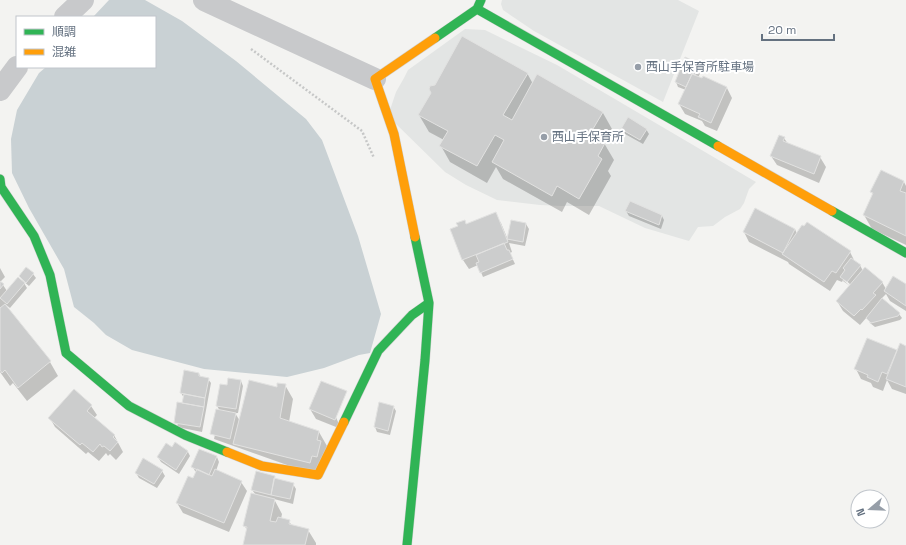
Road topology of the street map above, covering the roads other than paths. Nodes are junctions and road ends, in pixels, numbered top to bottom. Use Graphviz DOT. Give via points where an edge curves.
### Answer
graph roads {
  1 [pos="83,0"];
  2 [pos="204,0"];
  3 [pos="479,4"];
  4 [pos="66,16"];
  5 [pos="16,68"];
  6 [pos="375,79"];
  7 [pos="0,90"];
  8 [pos="0,179"];
  9 [pos="906,253"];
  10 [pos="429,303"];
  11 [pos="407,545"];
  1 -- 4 [label="street"];
  2 -- 6 [label="street"];
  3 -- 6 [label="street"];
  3 -- 9 [label="street"];
  5 -- 7 [label="street"];
  6 -- 10 [label="street" via="394,134"];
  8 -- 10 [label="street" via="1,186 34,236 50,275 66,353 129,406 185,435 262,466 318,475 378,351 412,315"];
  10 -- 11 [label="street"];
}
